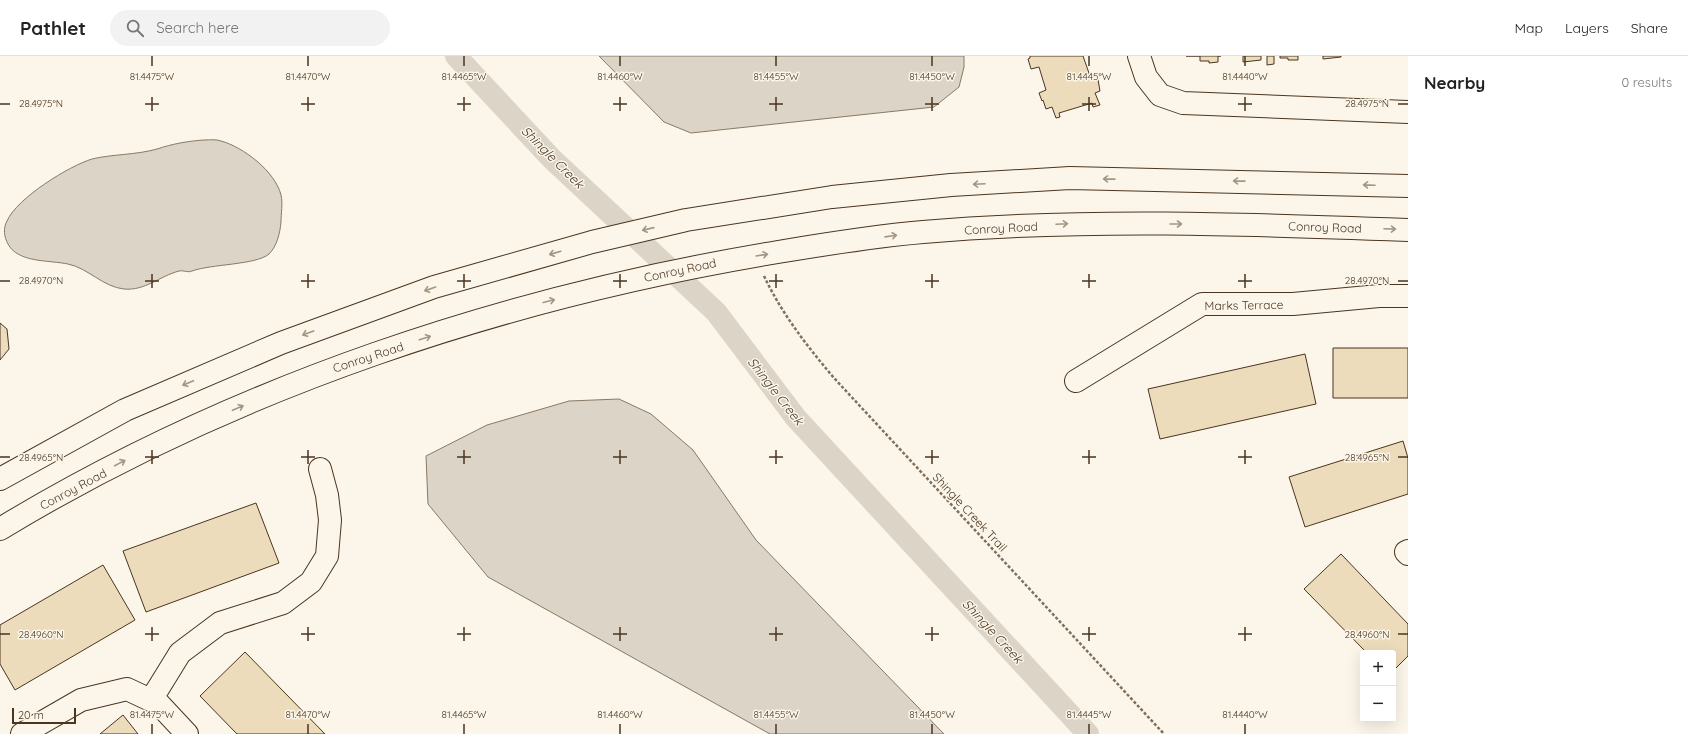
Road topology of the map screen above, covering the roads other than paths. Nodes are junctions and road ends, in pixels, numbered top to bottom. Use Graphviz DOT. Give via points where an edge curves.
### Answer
graph roads {
  1 [pos="1139,56"];
  2 [pos="1408,112"];
  3 [pos="1408,186"];
  4 [pos="1408,230"];
  5 [pos="1408,296"];
  6 [pos="1076,381"];
  7 [pos="320,469"];
  8 [pos="0,479"];
  9 [pos="0,529"];
  10 [pos="151,700"];
  11 [pos="22,734"];
  12 [pos="187,734"];
  1 -- 2 [label="main road" via="1146,77 1160,95 1183,104"];
  3 -- 8 [label="main road, one-way" via="1070,178 951,185 832,197 686,220 592,242 434,287 281,343 125,410"];
  9 -- 4 [label="main road, Conroy Road, one-way" via="164,439 331,369 489,317 630,281 724,261 922,232 1068,224 1262,224"];
  5 -- 6 [label="main road, Marks Terrace" via="1379,296 1293,304 1202,304"];
  7 -- 10 [label="main road" via="330,520 327,556 311,582 283,603 220,623 180,653"];
  10 -- 11 [label="main road" via="127,689 81,700"];
  10 -- 12 [label="main road" via="159,704"];
}
